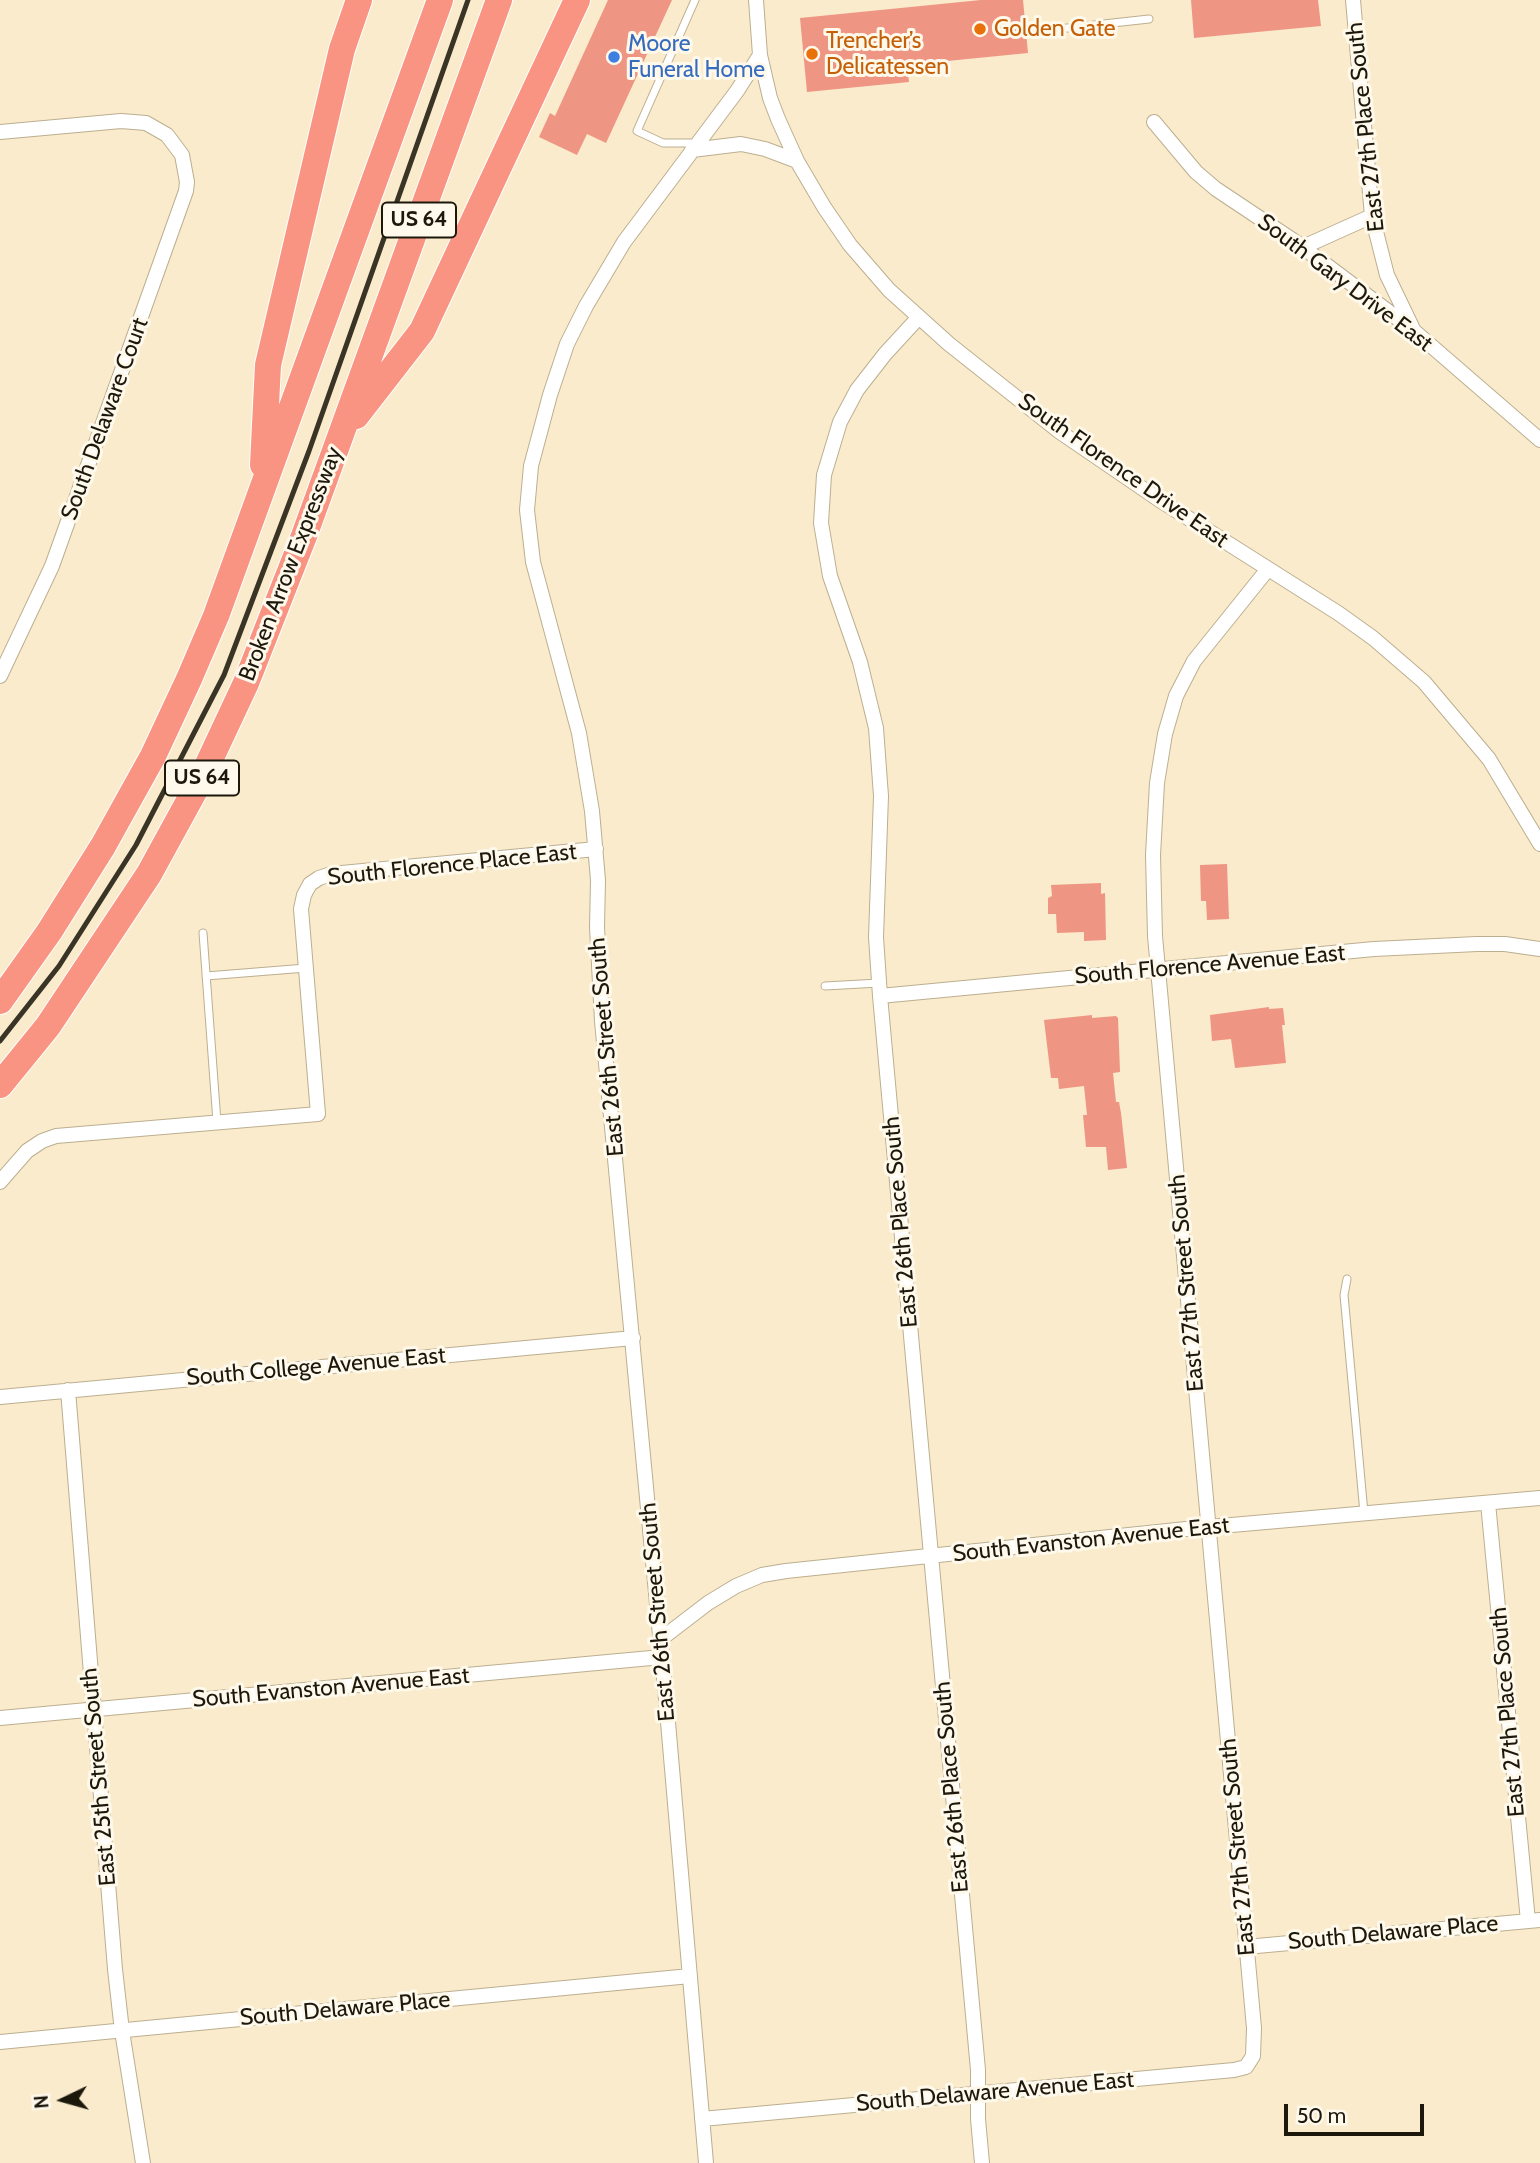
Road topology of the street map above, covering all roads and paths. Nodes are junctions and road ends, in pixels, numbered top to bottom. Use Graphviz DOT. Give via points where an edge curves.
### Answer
graph roads {
  1 [pos="577,0"];
  2 [pos="695,0"];
  3 [pos="756,0"];
  4 [pos="1353,0"];
  5 [pos="498,1"];
  6 [pos="355,4"];
  7 [pos="437,7"];
  8 [pos="1149,19"];
  9 [pos="1040,32"];
  10 [pos="760,55"];
  11 [pos="1154,122"];
  12 [pos="0,132"];
  13 [pos="694,147"];
  14 [pos="797,161"];
  15 [pos="1372,216"];
  16 [pos="1303,247"];
  17 [pos="919,317"];
  18 [pos="1413,330"];
  19 [pos="340,437"];
  20 [pos="1540,440"];
  21 [pos="262,492"];
  22 [pos="1268,569"];
  23 [pos="0,676"];
  24 [pos="1540,844"];
  25 [pos="596,849"];
  26 [pos="203,933"];
  27 [pos="1540,949"];
  28 [pos="306,968"];
  29 [pos="1158,970"];
  30 [pos="206,976"];
  31 [pos="825,986"];
  32 [pos="879,989"];
  33 [pos="0,1001"];
  34 [pos="0,1086"];
  35 [pos="217,1123"];
  36 [pos="0,1182"];
  37 [pos="1347,1279"];
  38 [pos="633,1338"];
  39 [pos="68,1390"];
  40 [pos="0,1396"];
  41 [pos="1540,1498"];
  42 [pos="1488,1503"];
  43 [pos="1364,1514"];
  44 [pos="1209,1527"];
  45 [pos="931,1556"];
  46 [pos="661,1639"];
  47 [pos="662,1657"];
  48 [pos="93,1710"];
  49 [pos="0,1718"];
  50 [pos="1534,1921"];
  51 [pos="1247,1947"];
  52 [pos="690,1976"];
  53 [pos="1254,2028"];
  54 [pos="122,2031"];
  55 [pos="0,2042"];
  56 [pos="978,2094"];
  57 [pos="702,2119"];
  58 [pos="143,2163"];
  59 [pos="706,2163"];
  60 [pos="982,2163"];
  1 -- 19 [label="highway" via="422,331"];
  2 -- 13 [label="lane" via="637,131 663,143"];
  3 -- 10 [label="street"];
  4 -- 15 [label="street, East 27th Place South"];
  5 -- 19 [label="highway, Broken Arrow Expressway / US 64"];
  6 -- 21 [label="highway" via="268,365"];
  7 -- 21 [label="highway, US 64"];
  8 -- 9 [label="lane"];
  10 -- 13 [label="street, East 26th Street South"];
  10 -- 14 [label="street, South Florence Drive East" via="770,98"];
  11 -- 16 [label="street, South Gary Drive East" via="1216,189"];
  12 -- 23 [label="street, South Delaware Court" via="121,121 146,123 167,135 186,168 186,191 52,566"];
  13 -- 14 [label="street" via="741,144"];
  13 -- 25 [label="street, East 26th Street South" via="624,242 586,306 567,344 531,466 527,510 533,562 579,733"];
  14 -- 17 [label="street, South Florence Drive East" via="850,245"];
  15 -- 16 [label="street"];
  15 -- 18 [label="street, East 27th Place South" via="1387,275"];
  16 -- 18 [label="street, South Gary Drive East"];
  17 -- 22 [label="street, South Florence Drive East" via="1060,432"];
  17 -- 32 [label="street, East 26th Place South" via="857,390 831,448 821,499 830,576 860,662 876,729 881,796 876,937"];
  18 -- 20 [label="street, South Gary Drive East"];
  19 -- 34 [label="highway, Broken Arrow Expressway / US 64" via="256,660 201,779 103,946 48,1027"];
  21 -- 33 [label="highway, US 64" via="216,616 153,756 103,846"];
  22 -- 24 [label="street, South Florence Drive East" via="1373,638 1424,682 1489,759"];
  22 -- 29 [label="street, East 27th Street South" via="1194,662 1176,696 1165,734 1153,855"];
  25 -- 28 [label="street, South Florence Place East" via="318,878 310,884 301,909"];
  25 -- 38 [label="street, East 26th Street South" via="601,1010"];
  26 -- 30 [label="lane"];
  27 -- 29 [label="street, South Florence Avenue East" via="1477,944 1374,949"];
  28 -- 30 [label="lane"];
  28 -- 35 [label="street" via="318,1114"];
  29 -- 32 [label="street, South Florence Avenue East"];
  29 -- 44 [label="street, East 27th Street South"];
  30 -- 35 [label="lane"];
  31 -- 32 [label="lane"];
  32 -- 45 [label="street, East 26th Place South"];
  35 -- 36 [label="street" via="56,1136 27,1152"];
  37 -- 43 [label="lane" via="1344,1294"];
  38 -- 39 [label="street, South College Avenue East"];
  38 -- 46 [label="street, East 26th Street South"];
  39 -- 40 [label="street, South College Avenue East"];
  39 -- 48 [label="street, East 25th Street South"];
  41 -- 42 [label="street, South Evanston Avenue East"];
  42 -- 43 [label="street, South Evanston Avenue East"];
  42 -- 50 [label="street, East 27th Place South"];
  43 -- 44 [label="street, South Evanston Avenue East"];
  44 -- 45 [label="street, South Evanston Avenue East"];
  44 -- 51 [label="street, East 27th Street South"];
  45 -- 46 [label="street, South Evanston Avenue East" via="762,1575 708,1603"];
  45 -- 56 [label="street, East 26th Place South"];
  46 -- 47 [label="street, East 26th Street South"];
  47 -- 48 [label="street, South Evanston Avenue East"];
  47 -- 52 [label="street, East 26th Street South"];
  48 -- 49 [label="street, South Evanston Avenue East"];
  48 -- 54 [label="street, East 25th Street South"];
  50 -- 51 [label="street, South Delaware Place"];
  51 -- 53 [label="street, East 27th Street South"];
  52 -- 54 [label="street, South Delaware Place"];
  52 -- 57 [label="street, East 26th Street South"];
  53 -- 56 [label="street, South Delaware Avenue East" via="1253,2056 1245,2067 1234,2070"];
  54 -- 55 [label="street, South Delaware Place"];
  54 -- 58 [label="street, East 25th Street South"];
  56 -- 57 [label="street, South Delaware Avenue East"];
  56 -- 60 [label="street, East 26th Place South"];
  57 -- 59 [label="street, East 26th Street South"];
}
